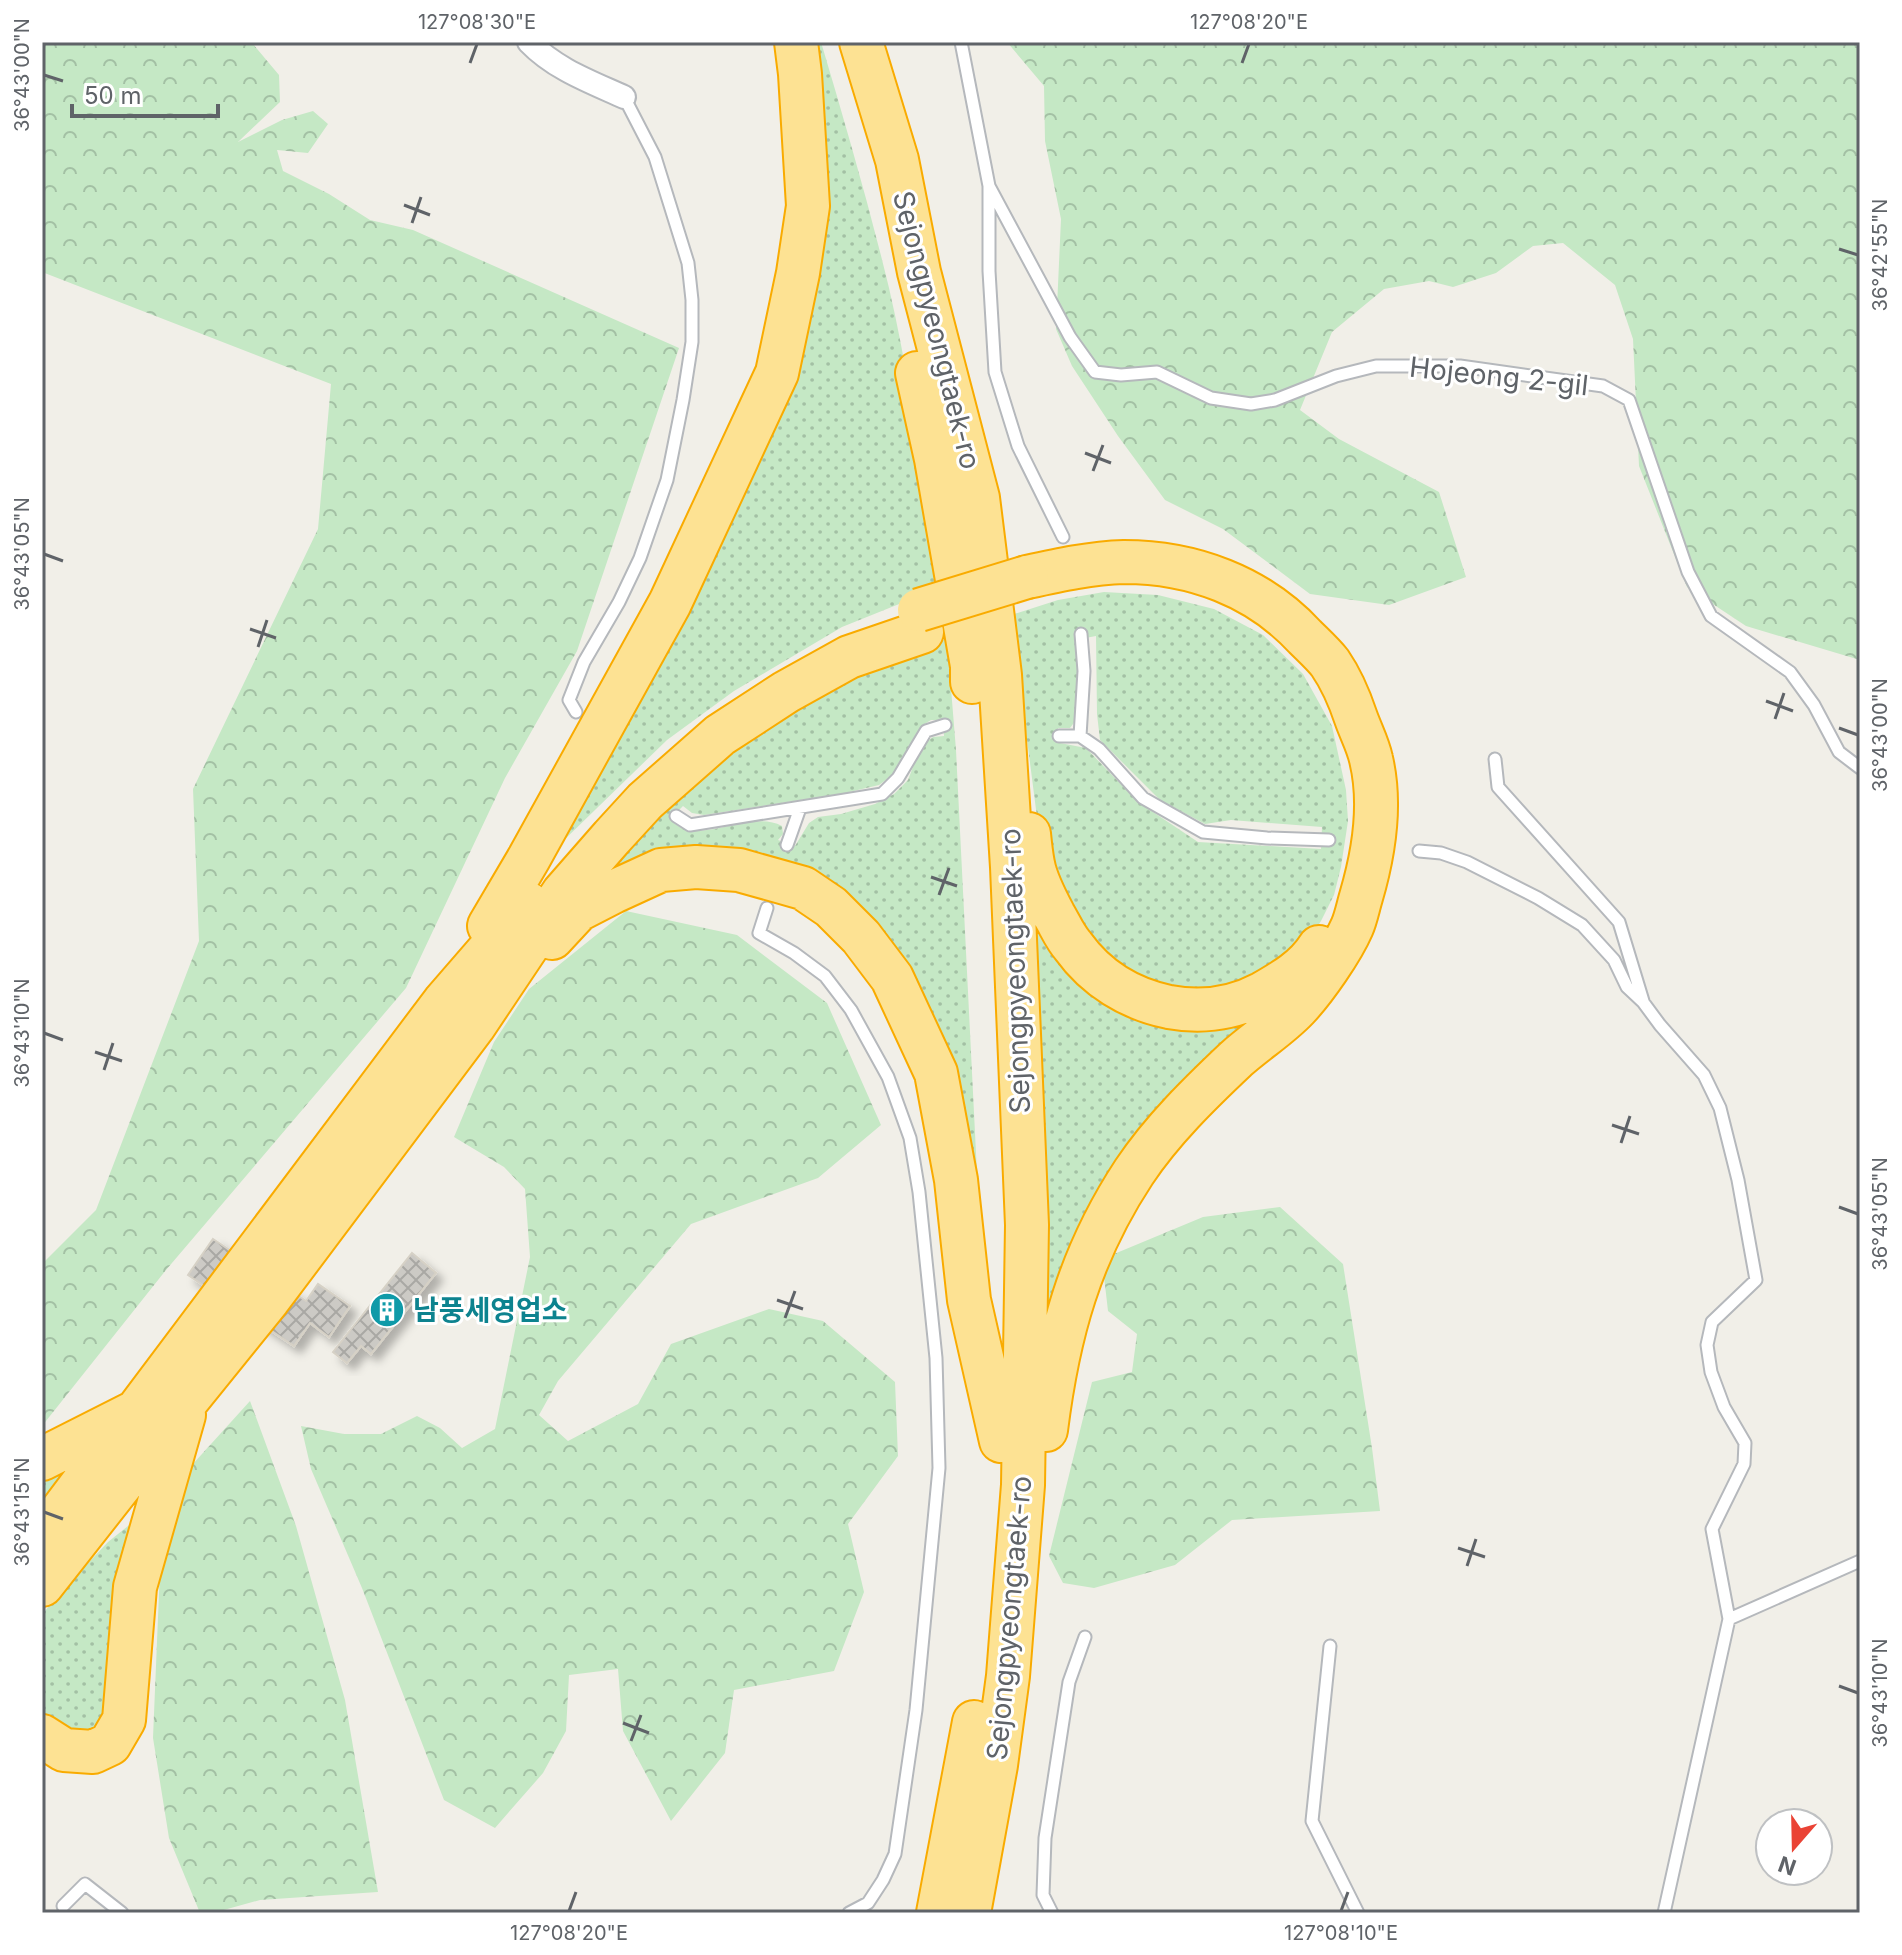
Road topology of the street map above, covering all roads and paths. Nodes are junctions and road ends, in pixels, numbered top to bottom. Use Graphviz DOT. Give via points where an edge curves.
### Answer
graph roads {
  1 [pos="529,42"];
  2 [pos="796,42"];
  3 [pos="835,42"];
  4 [pos="861,42"];
  5 [pos="961,42"];
  6 [pos="624,97"];
  7 [pos="989,186"];
  8 [pos="1063,537"];
  9 [pos="1028,588"];
  10 [pos="1081,634"];
  11 [pos="1000,675"];
  12 [pos="576,712"];
  13 [pos="945,725"];
  14 [pos="1059,736"];
  15 [pos="1080,736"];
  16 [pos="1495,759"];
  17 [pos="1860,768"];
  18 [pos="800,808"];
  19 [pos="676,816"];
  20 [pos="1329,840"];
  21 [pos="787,845"];
  22 [pos="1419,851"];
  23 [pos="767,908"];
  24 [pos="1643,1002"];
  25 [pos="459,1014"];
  26 [pos="189,1398"];
  27 [pos="139,1409"];
  28 [pos="1001,1441"];
  29 [pos="42,1459"];
  30 [pos="42,1537"];
  31 [pos="1860,1561"];
  32 [pos="42,1585"];
  33 [pos="1729,1619"];
  34 [pos="1085,1637"];
  35 [pos="1330,1646"];
  36 [pos="1008,1676"];
  37 [pos="42,1736"];
  38 [pos="63,1906"];
  39 [pos="122,1913"];
  40 [pos="849,1913"];
  41 [pos="938,1913"];
  42 [pos="969,1913"];
  43 [pos="1052,1913"];
  44 [pos="1358,1913"];
  45 [pos="1664,1913"];
  1 -- 6 [label="street" via="574,75"];
  2 -- 25 [label="highway" via="808,206 777,373 670,603 529,858"];
  3 -- 28 [label="highway, Sejongpyeongtaek-ro" via="936,459 972,666 998,1148"];
  4 -- 11 [label="highway, Sejongpyeongtaek-ro" via="897,160 919,272 978,498"];
  5 -- 7 [label="lane"];
  6 -- 12 [label="lane" via="655,157 688,263 692,342 667,480 640,558 569,700"];
  7 -- 8 [label="lane" via="995,372 1018,446"];
  7 -- 17 [label="lane, Hojeong 2-gil" via="1070,337 1095,372 1157,372 1211,398 1251,404 1376,366 1460,366 1603,386 1629,400 1688,572 1711,616 1790,672 1839,752"];
  9 -- 11 [label="highway" via="1140,581 1174,585 1240,608 1299,653 1347,735 1361,809 1352,881 1338,917 1312,958 1250,1000 1189,1011 1152,1004 1096,972 1072,945 1033,867"];
  9 -- 25 [label="highway, bridge" via="843,639 689,736 570,856"];
  9 -- 36 [label="highway" via="1078,566 1121,562 1204,572 1258,597 1330,664 1351,702 1371,758 1377,805 1371,863 1352,927 1327,970 1297,1008 1175,1120 1135,1171 1096,1238 1070,1305 1052,1383 1031,1551"];
  10 -- 15 [label="lane"];
  11 -- 36 [label="highway, Sejongpyeongtaek-ro" via="1027,1225 1023,1485"];
  13 -- 18 [label="lane" via="926,731 882,794"];
  14 -- 15 [label="lane"];
  15 -- 20 [label="lane" via="1099,749 1143,798 1203,832"];
  16 -- 24 [label="lane" via="1498,787 1619,922"];
  18 -- 19 [label="lane" via="690,825"];
  18 -- 21 [label="lane"];
  22 -- 24 [label="lane" via="1467,862 1582,925"];
  23 -- 40 [label="lane" via="759,933 825,976 864,1031 893,1089 910,1138 919,1192 936,1358 939,1468 916,1710 895,1854 868,1903"];
  24 -- 33 [label="lane" via="1704,1075 1720,1108 1756,1280 1712,1322 1707,1345 1724,1407 1745,1443 1744,1464 1712,1529"];
  25 -- 26 [label="highway" via="269,1299"];
  25 -- 27 [label="highway"];
  25 -- 28 [label="highway" via="578,910 661,870 739,870 803,888 831,907 892,978 936,1073 956,1180 969,1300"];
  26 -- 32 [label="highway"];
  26 -- 37 [label="highway" via="135,1587 124,1720 110,1744 93,1752 64,1750"];
  27 -- 29 [label="highway"];
  27 -- 30 [label="highway"];
  28 -- 41 [label="highway, Sejongpyeongtaek-ro" via="981,1684"];
  31 -- 33 [label="lane"];
  33 -- 45 [label="lane"];
  34 -- 43 [label="lane" via="1069,1682 1045,1838 1043,1895"];
  35 -- 44 [label="lane" via="1312,1821"];
  36 -- 42 [label="highway, Sejongpyeongtaek-ro"];
  38 -- 39 [label="lane" via="85,1884"];
}
